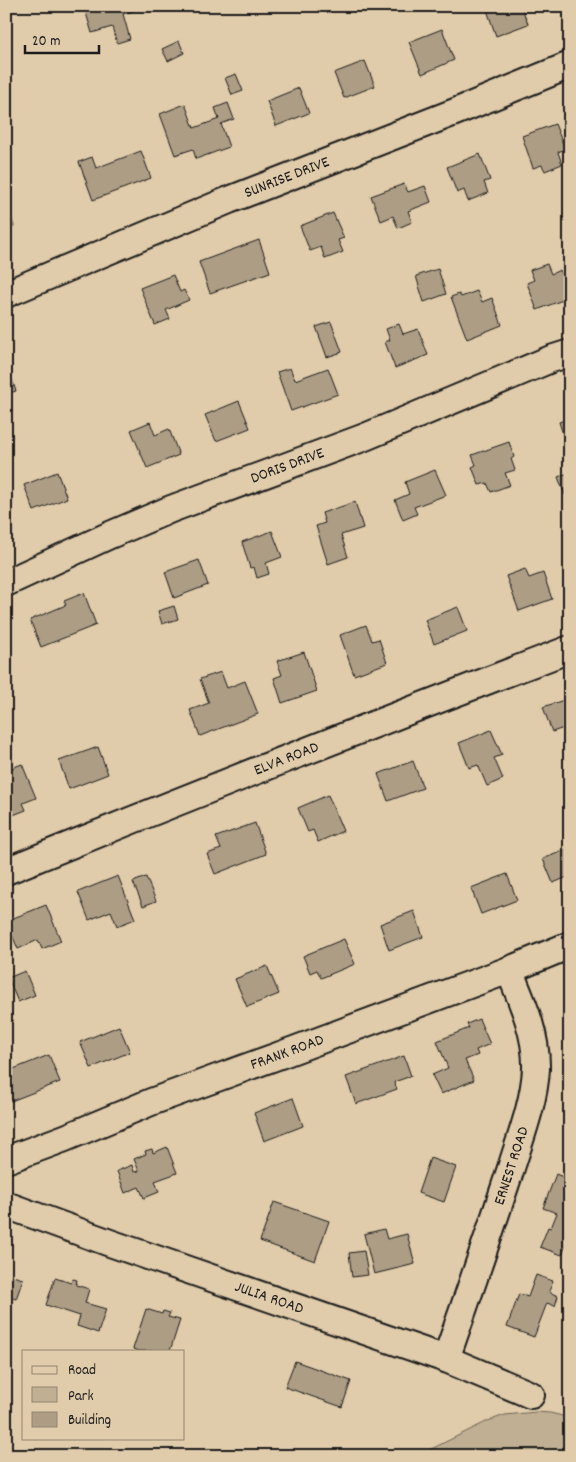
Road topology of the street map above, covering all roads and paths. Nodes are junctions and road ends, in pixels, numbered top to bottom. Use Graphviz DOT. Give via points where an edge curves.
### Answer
graph roads {
  1 [pos="570,65"];
  2 [pos="6,294"];
  3 [pos="570,352"];
  4 [pos="6,584"];
  5 [pos="570,649"];
  6 [pos="6,871"];
  7 [pos="570,945"];
  8 [pos="509,970"];
  9 [pos="6,1160"];
  10 [pos="6,1205"];
  11 [pos="446,1359"];
  12 [pos="531,1395"];
  1 -- 2 [label="street, SUNRISE DRIVE" via="229,200"];
  3 -- 4 [label="street, DORIS DRIVE" via="356,440 184,504"];
  5 -- 6 [label="street, ELVA ROAD"];
  7 -- 8 [label="street, FRANK ROAD"];
  8 -- 9 [label="street, FRANK ROAD" via="151,1102"];
  8 -- 11 [label="street, ERNEST ROAD" via="526,1011 533,1043 536,1067 532,1099"];
  10 -- 11 [label="street, JULIA ROAD"];
  11 -- 12 [label="street, JULIA ROAD"];
}
